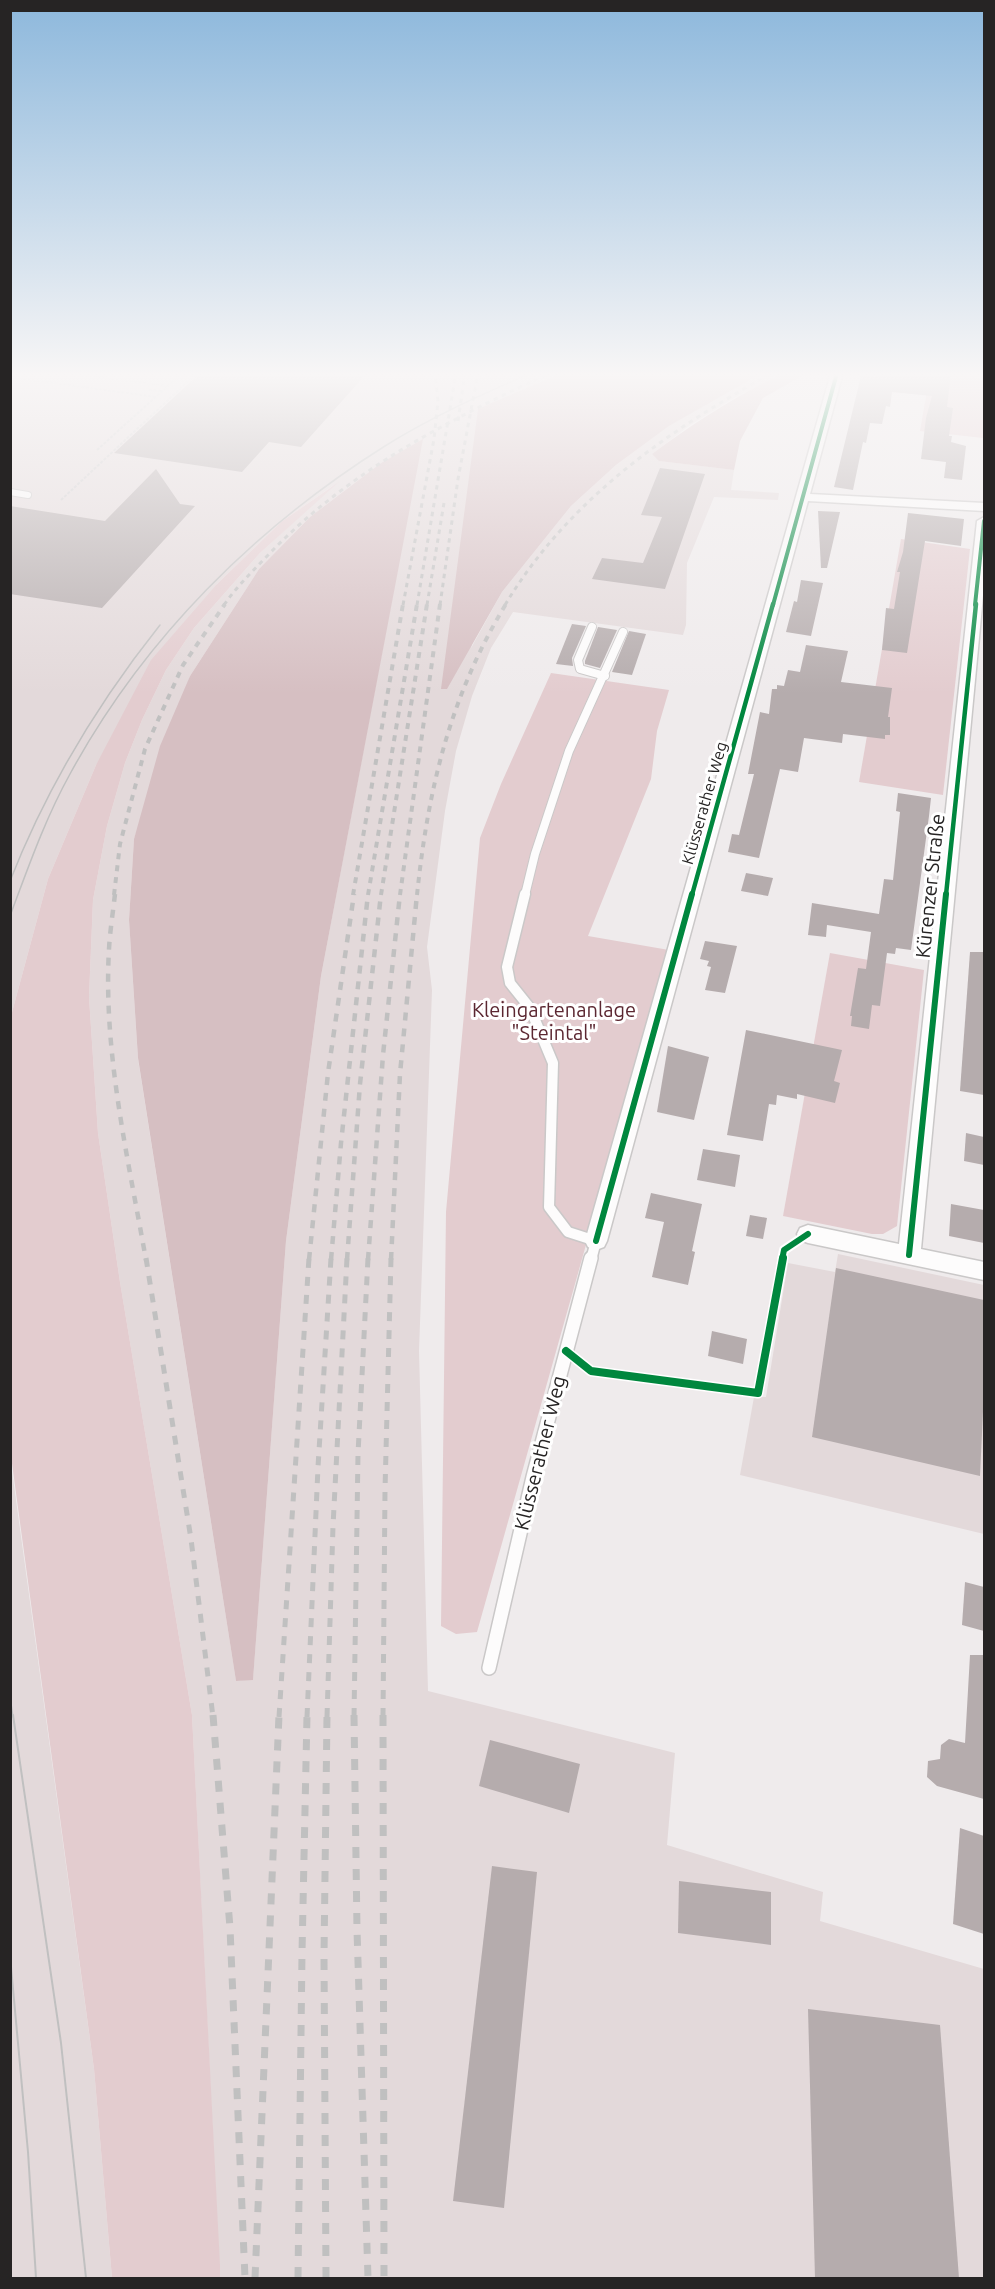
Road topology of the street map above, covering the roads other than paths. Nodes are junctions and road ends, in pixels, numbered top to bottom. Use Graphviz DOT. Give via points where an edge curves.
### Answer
graph roads {
  1 [pos="806,480"];
  2 [pos="10,492"];
  3 [pos="28,495"];
  4 [pos="801,497"];
  5 [pos="984,507"];
  6 [pos="984,521"];
  7 [pos="592,627"];
  8 [pos="623,632"];
  9 [pos="605,676"];
  10 [pos="807,1234"];
  11 [pos="596,1240"];
  12 [pos="909,1255"];
  13 [pos="984,1271"];
  14 [pos="489,1668"];
  1 -- 4 [label="street, Klüsserather Weg"];
  2 -- 3 [label="lane"];
  4 -- 5 [label="street"];
  4 -- 11 [label="street, Klüsserather Weg"];
  6 -- 12 [label="street, Kürenzer Straße"];
  7 -- 9 [label="lane" via="578,660 580,669"];
  8 -- 9 [label="lane"];
  9 -- 11 [label="lane" via="569,751 535,854 507,967 510,983 530,1008 553,1063 549,1207 568,1232"];
  10 -- 12 [label="street"];
  11 -- 14 [label="lane, Klüsserather Weg" via="532,1477"];
  12 -- 13 [label="street"];
}
